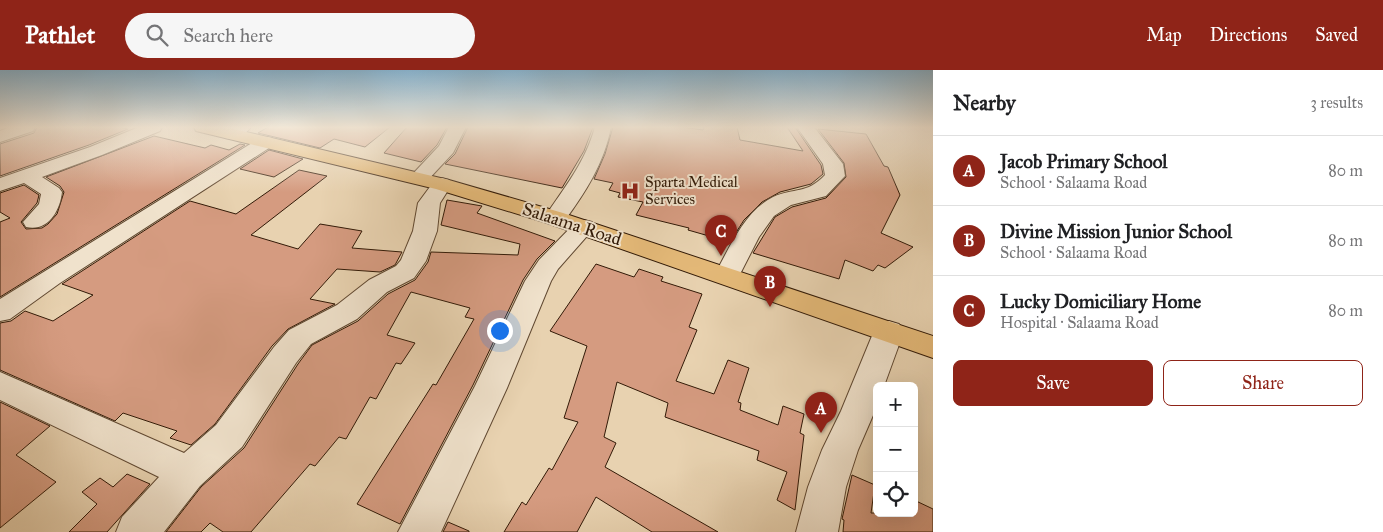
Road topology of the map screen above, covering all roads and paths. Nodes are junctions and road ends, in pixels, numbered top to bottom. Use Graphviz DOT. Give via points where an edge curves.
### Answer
graph roads {
  1 [pos="98,149"];
  2 [pos="256,149"];
  3 [pos="294,149"];
  4 [pos="447,149"];
  5 [pos="597,149"];
  6 [pos="821,149"];
  7 [pos="26,176"];
  8 [pos="430,181"];
  9 [pos="0,185"];
  10 [pos="34,222"];
  11 [pos="570,222"];
  12 [pos="727,276"];
  13 [pos="0,312"];
  14 [pos="889,331"];
  15 [pos="933,347"];
  16 [pos="0,385"];
  17 [pos="187,474"];
  18 [pos="137,532"];
  19 [pos="419,532"];
  20 [pos="817,532"];
  1 -- 7 [label="street"];
  2 -- 13 [label="street" via="50,277"];
  3 -- 8 [label="main road, Salaama Road"];
  4 -- 8 [label="street"];
  5 -- 11 [label="street" via="576,190"];
  6 -- 12 [label="street" via="833,164 835,176 821,192 782,201 765,212"];
  7 -- 9 [label="street"];
  7 -- 10 [label="street" via="52,192 50,206"];
  8 -- 11 [label="main road, Salaama Road"];
  8 -- 17 [label="street" via="425,231 405,272 378,286 347,312 300,337 228,436"];
  11 -- 12 [label="main road, Salaama Road"];
  11 -- 19 [label="street" via="538,281 491,388"];
  12 -- 14 [label="main road, Salaama Road"];
  14 -- 15 [label="main road, Salaama Road"];
  14 -- 20 [label="street" via="840,450"];
  16 -- 17 [label="street"];
  17 -- 18 [label="street"];
}
